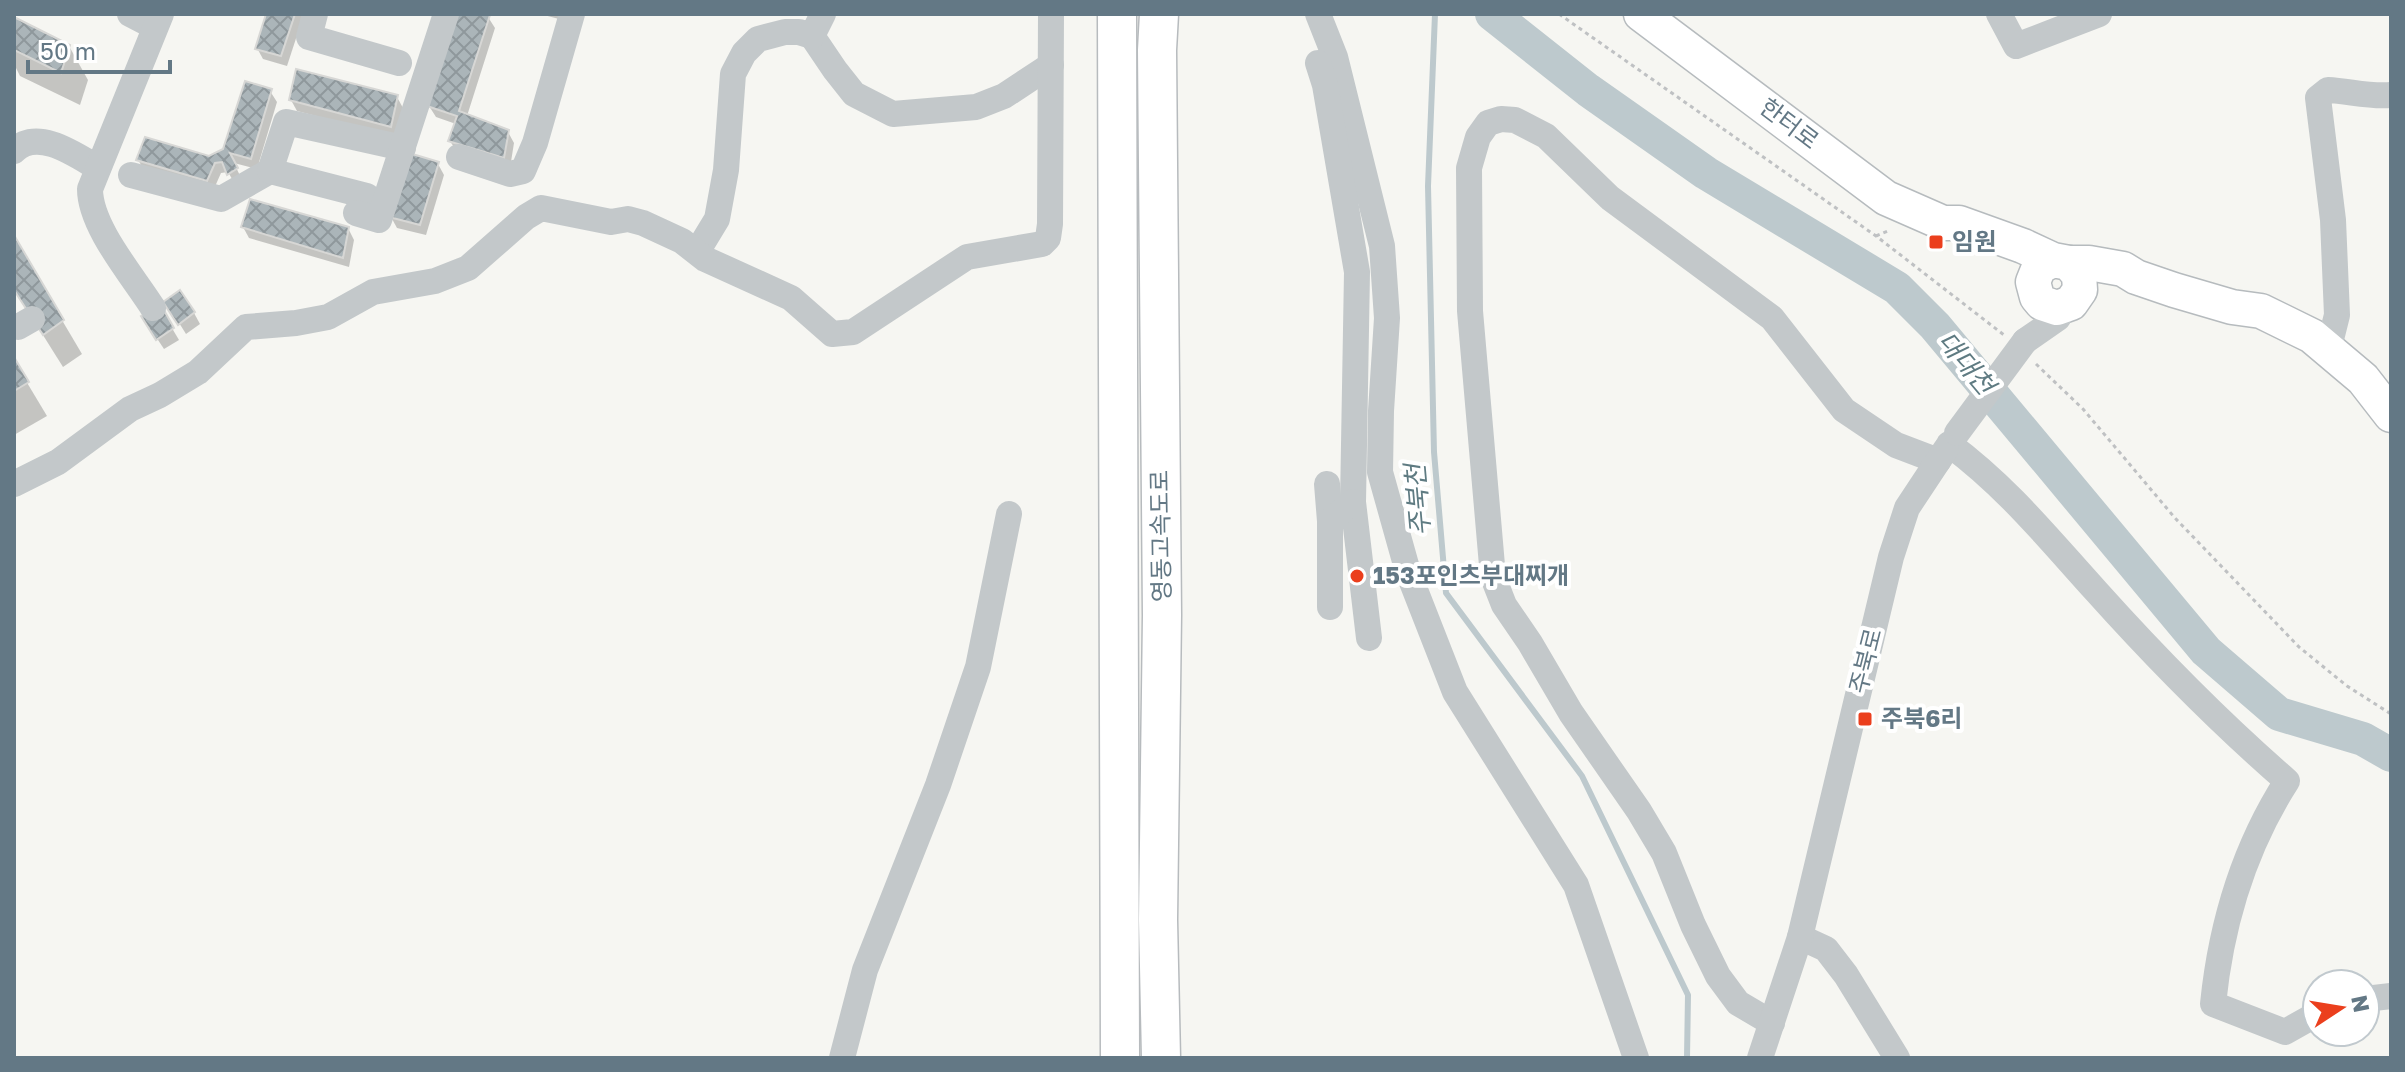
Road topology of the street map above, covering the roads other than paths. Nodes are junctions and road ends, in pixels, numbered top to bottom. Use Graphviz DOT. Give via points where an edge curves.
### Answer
graph roads {
  1 [pos="130,14"];
  2 [pos="315,14"];
  3 [pos="446,14"];
  4 [pos="572,14"];
  5 [pos="1051,14"];
  6 [pos="1117,14"];
  7 [pos="1159,14"];
  8 [pos="1302,14"];
  9 [pos="1318,14"];
  10 [pos="1641,14"];
  11 [pos="1999,14"];
  12 [pos="2099,14"];
  13 [pos="158,21"];
  14 [pos="818,25"];
  15 [pos="399,63"];
  16 [pos="1051,65"];
  17 [pos="2391,95"];
  18 [pos="403,148"];
  19 [pos="14,151"];
  20 [pos="459,157"];
  21 [pos="98,168"];
  22 [pos="270,171"];
  23 [pos="131,175"];
  24 [pos="1943,223"];
  25 [pos="697,252"];
  26 [pos="2061,261"];
  27 [pos="2136,277"];
  28 [pos="2052,298"];
  29 [pos="153,308"];
  30 [pos="2328,351"];
  31 [pos="2391,415"];
  32 [pos="1948,446"];
  33 [pos="14,484"];
  34 [pos="1327,484"];
  35 [pos="1353,502"];
  36 [pos="1009,514"];
  37 [pos="1330,521"];
  38 [pos="1330,607"];
  39 [pos="1369,638"];
  40 [pos="1158,920"];
  41 [pos="1800,937"];
  42 [pos="1772,1023"];
  43 [pos="2301,1023"];
  44 [pos="842,1058"];
  45 [pos="1120,1058"];
  46 [pos="1161,1058"];
  47 [pos="1178,1058"];
  48 [pos="1636,1058"];
  49 [pos="1760,1058"];
  50 [pos="1897,1058"];
  1 -- 13 [label="street"];
  2 -- 15 [label="street" via="309,37"];
  3 -- 18 [label="street"];
  4 -- 20 [label="street" via="523,171 510,174"];
  5 -- 16 [label="street"];
  6 -- 45 [label="highway, 영동고속도로"];
  7 -- 40 [label="highway, 영동고속도로"];
  8 -- 35 [label="street" via="1325,85 1357,272"];
  9 -- 48 [label="street" via="1335,57 1382,246 1387,318 1380,472 1408,572 1455,692 1576,885"];
  10 -- 24 [label="main road, 한터로" via="1886,198"];
  11 -- 12 [label="street" via="2016,46"];
  13 -- 21 [label="street"];
  14 -- 16 [label="street" via="835,70 854,94 893,114 976,107 1004,96"];
  14 -- 25 [label="street" via="758,39 738,63 720,209"];
  16 -- 25 [label="street" via="1050,224 1042,244 967,257 853,332 832,334 791,298"];
  17 -- 30 [label="street" via="2328,90 2318,98 2333,220 2337,315"];
  18 -- 22 [label="street" via="286,122"];
  18 -- 22 [label="street" via="379,220 361,205"];
  19 -- 21 [label="street" via="22,142 34,141 61,147"];
  21 -- 29 [label="street" via="90,189 98,223"];
  22 -- 23 [label="street" via="221,199"];
  24 -- 26 [label="main road, 한터로" via="1959,223"];
  24 -- 28 [label="main road, 한터로" via="1952,233 1991,251"];
  25 -- 33 [label="street" via="643,223 541,208 468,268 407,288 373,292 328,317 246,327 198,372 130,409 58,462"];
  26 -- 27 [label="main road, 한터로" via="2123,269"];
  26 -- 28 [label="main road" via="2039,267 2033,282"];
  27 -- 28 [label="main road"];
  27 -- 30 [label="main road, 한터로" via="2261,311 2312,336"];
  28 -- 32 [label="street, 주북로, bridge"];
  30 -- 31 [label="main road, 한터로" via="2363,379"];
  32 -- 41 [label="street, 주북로" via="1907,508 1891,557"];
  32 -- 42 [label="street" via="1896,445 1844,410 1772,318 1610,198 1546,136 1515,120 1501,119 1488,123 1478,137 1469,168 1470,311 1493,577 1504,605 1664,853 1718,976 1738,1003"];
  32 -- 43 [label="street" via="1986,471 2211,714 2287,781 2258,832 2239,883 2218,954 2213,1004 2285,1032"];
  34 -- 37 [label="street"];
  35 -- 37 [label="street"];
  35 -- 39 [label="street"];
  36 -- 44 [label="street" via="978,667 865,970"];
  37 -- 38 [label="street"];
  40 -- 46 [label="highway, 영동고속도로"];
  40 -- 47 [label="highway"];
  41 -- 42 [label="street, 주북로"];
  41 -- 50 [label="street" via="1826,949"];
  42 -- 49 [label="street, 주북로"];
}
